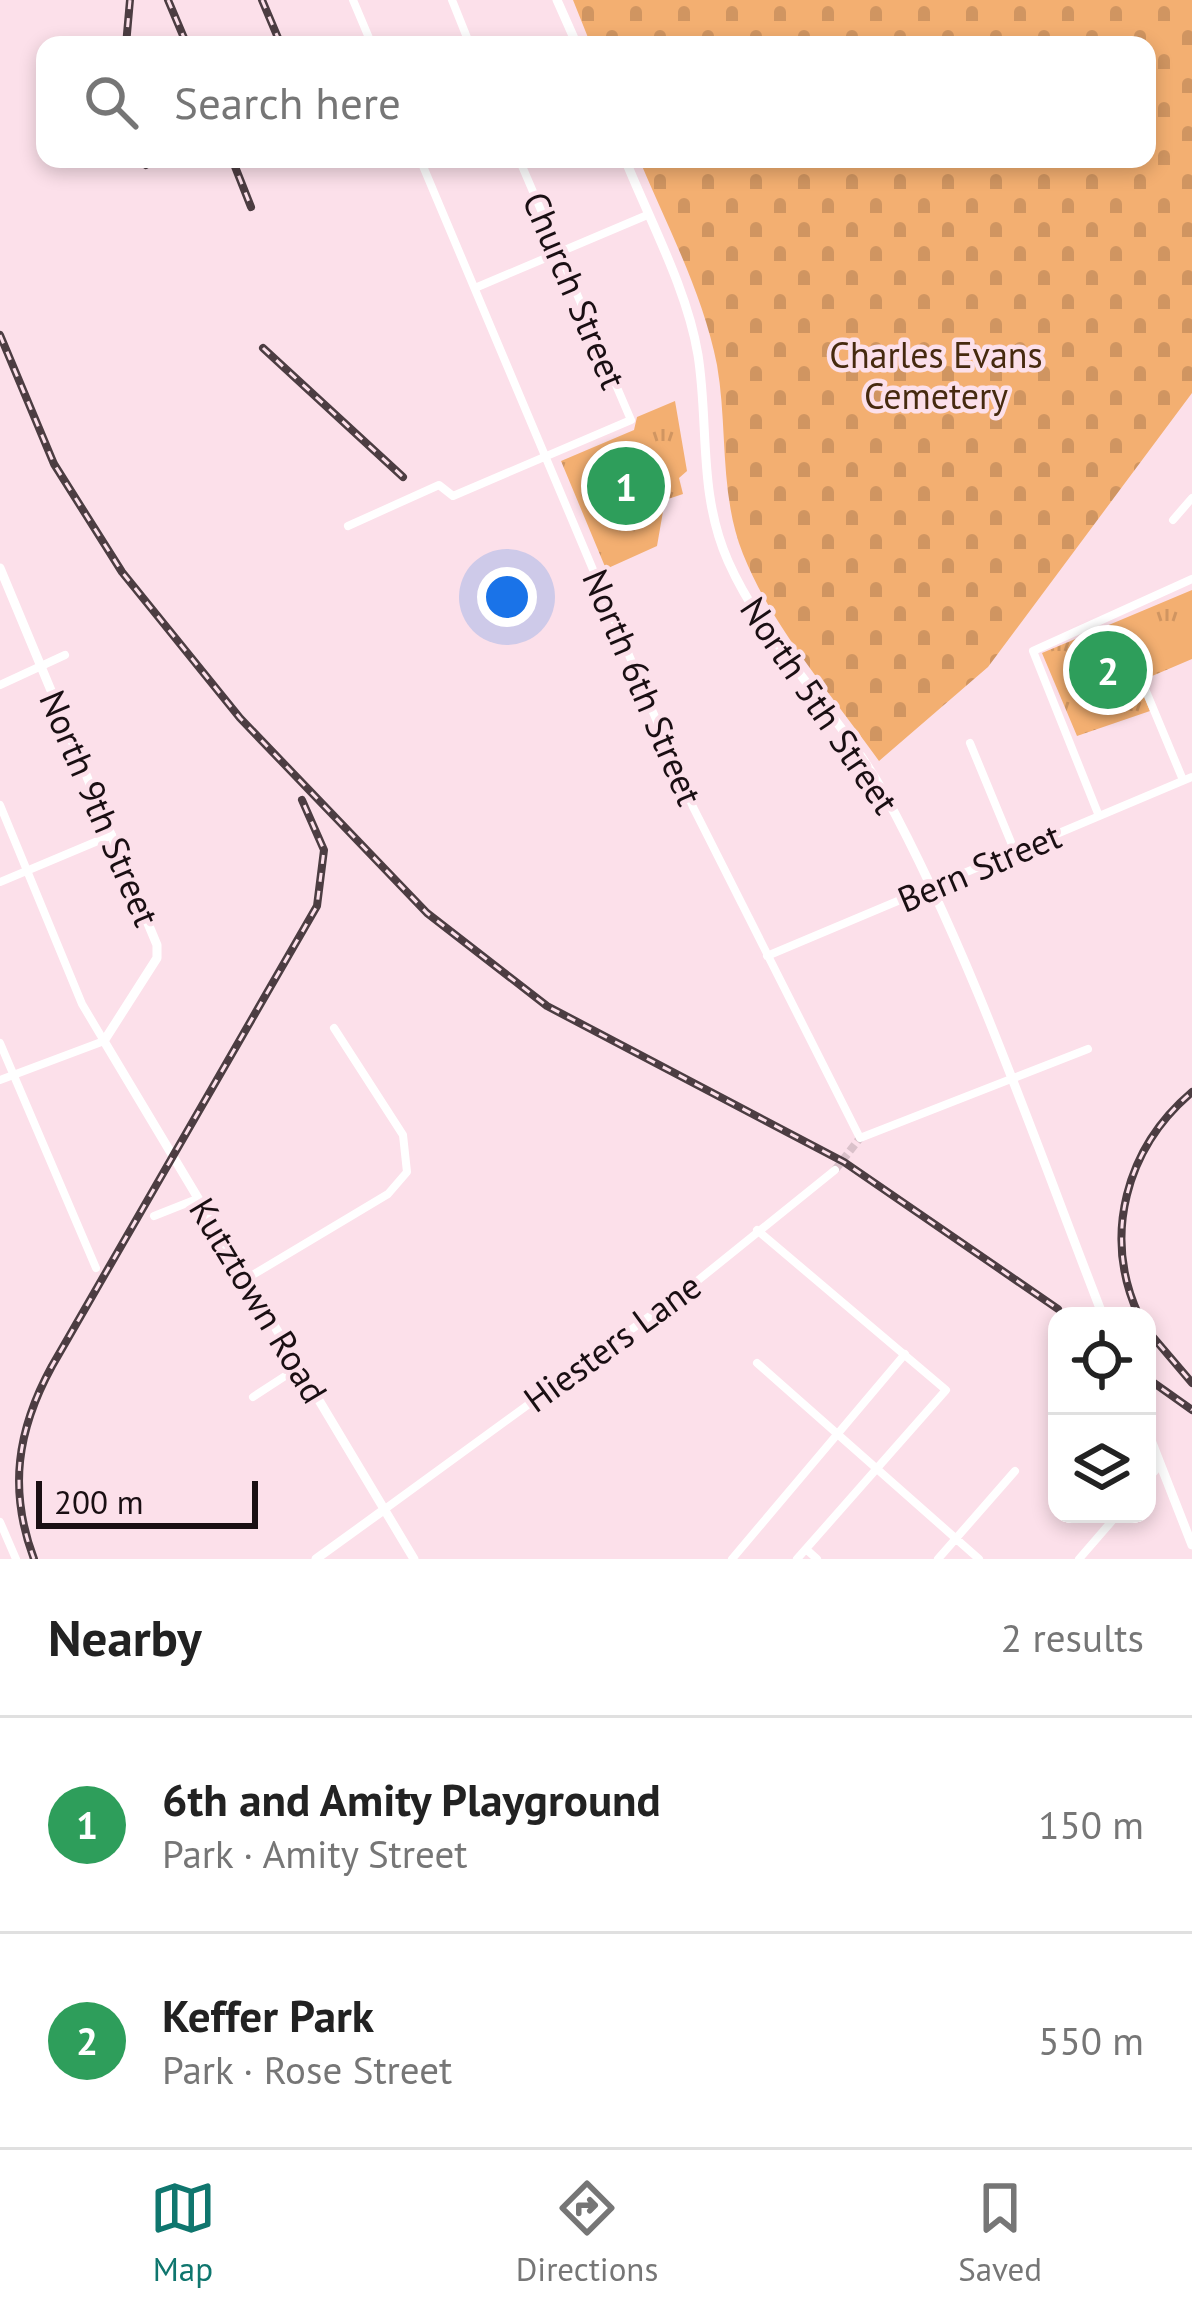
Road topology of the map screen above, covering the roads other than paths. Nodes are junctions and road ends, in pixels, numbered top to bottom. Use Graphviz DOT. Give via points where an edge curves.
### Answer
graph roads {
  1 [pos="353,0"];
  2 [pos="452,0"];
  3 [pos="557,0"];
  4 [pos="368,36"];
  5 [pos="466,36"];
  6 [pos="573,36"];
  7 [pos="424,168"];
  8 [pos="523,168"];
  9 [pos="628,168"];
  10 [pos="646,216"];
  11 [pos="559,253"];
  12 [pos="475,288"];
  13 [pos="547,456"];
  14 [pos="1192,498"];
  15 [pos="1173,520"];
  16 [pos="347,526"];
  17 [pos="0,568"];
  18 [pos="1192,579"];
  19 [pos="65,655"];
  20 [pos="42,668"];
  21 [pos="1143,684"];
  22 [pos="0,685"];
  23 [pos="970,743"];
  24 [pos="1188,779"];
  25 [pos="0,806"];
  26 [pos="1100,816"];
  27 [pos="112,836"];
  28 [pos="1015,852"];
  29 [pos="28,871"];
  30 [pos="0,882"];
  31 [pos="928,888"];
  32 [pos="767,956"];
  33 [pos="334,1028"];
  34 [pos="104,1041"];
  35 [pos="0,1042"];
  36 [pos="1088,1049"];
  37 [pos="13,1074"];
  38 [pos="1010,1078"];
  39 [pos="0,1080"];
  40 [pos="835,1170"];
  41 [pos="197,1198"];
  42 [pos="154,1216"];
  43 [pos="757,1230"];
  44 [pos="96,1268"];
  45 [pos="246,1280"];
  46 [pos="1099,1307"];
  47 [pos="905,1354"];
  48 [pos="758,1363"];
  49 [pos="299,1366"];
  50 [pos="253,1396"];
  51 [pos="836,1434"];
  52 [pos="1156,1454"];
  53 [pos="1160,1465"];
  54 [pos="876,1470"];
  55 [pos="1156,1470"];
  56 [pos="1016,1472"];
  57 [pos="385,1508"];
  58 [pos="0,1522"];
  59 [pos="1110,1523"];
  60 [pos="956,1539"];
  61 [pos="1192,1545"];
  62 [pos="807,1550"];
  63 [pos="16,1559"];
  64 [pos="316,1559"];
  65 [pos="414,1559"];
  66 [pos="732,1559"];
  67 [pos="797,1559"];
  68 [pos="817,1559"];
  69 [pos="938,1559"];
  70 [pos="979,1559"];
  71 [pos="1078,1559"];
  1 -- 4 [label="street"];
  2 -- 5 [label="street"];
  3 -- 6 [label="main road"];
  7 -- 12 [label="street, North 6th Street"];
  8 -- 11 [label="street, Church Street"];
  9 -- 10 [label="main road, North 5th Street"];
  10 -- 11 [label="street"];
  10 -- 31 [label="main road, North 5th Street" via="694,337 706,484 724,552 754,608 859,752"];
  11 -- 12 [label="street"];
  11 -- 13 [label="street, Church Street" via="631,420"];
  12 -- 13 [label="street, North 6th Street"];
  13 -- 16 [label="street" via="453,496 440,485"];
  13 -- 32 [label="street, North 6th Street" via="691,804"];
  14 -- 15 [label="street"];
  17 -- 20 [label="main road, North 9th Street"];
  18 -- 26 [label="street" via="1033,651"];
  19 -- 20 [label="street"];
  20 -- 22 [label="street"];
  20 -- 27 [label="main road, North 9th Street"];
  21 -- 24 [label="street"];
  23 -- 28 [label="street"];
  24 -- 26 [label="street, Bern Street"];
  25 -- 29 [label="street"];
  26 -- 28 [label="street, Bern Street"];
  27 -- 29 [label="street"];
  27 -- 34 [label="main road, North 9th Street" via="158,953"];
  28 -- 31 [label="street, Bern Street"];
  29 -- 30 [label="street"];
  29 -- 34 [label="street"];
  31 -- 32 [label="street, Bern Street"];
  31 -- 38 [label="main road, North 5th Street"];
  32 -- 38 [label="street, North 6th Street" via="860,1138"];
  33 -- 45 [label="street" via="403,1136 407,1172 388,1194"];
  34 -- 37 [label="street"];
  34 -- 41 [label="main road, Kutztown Road"];
  35 -- 37 [label="street"];
  36 -- 38 [label="street"];
  37 -- 39 [label="street"];
  37 -- 44 [label="street"];
  38 -- 46 [label="main road, North 5th Street"];
  40 -- 43 [label="street, Hiesters Lane"];
  41 -- 42 [label="street"];
  41 -- 45 [label="main road, Kutztown Road"];
  43 -- 47 [label="street"];
  43 -- 57 [label="street, Hiesters Lane"];
  45 -- 49 [label="main road, Kutztown Road"];
  47 -- 51 [label="street"];
  47 -- 54 [label="street" via="946,1390"];
  48 -- 51 [label="street"];
  49 -- 50 [label="street"];
  49 -- 57 [label="main road, Kutztown Road"];
  51 -- 54 [label="street"];
  51 -- 66 [label="street"];
  52 -- 53 [label="main road"];
  53 -- 55 [label="street"];
  53 -- 61 [label="main road"];
  54 -- 60 [label="street"];
  54 -- 62 [label="street"];
  56 -- 60 [label="street"];
  57 -- 64 [label="main road"];
  57 -- 65 [label="main road, Kutztown Road"];
  58 -- 63 [label="street"];
  59 -- 71 [label="street"];
  60 -- 69 [label="street"];
  60 -- 70 [label="street"];
  62 -- 67 [label="street"];
  62 -- 68 [label="street"];
}
